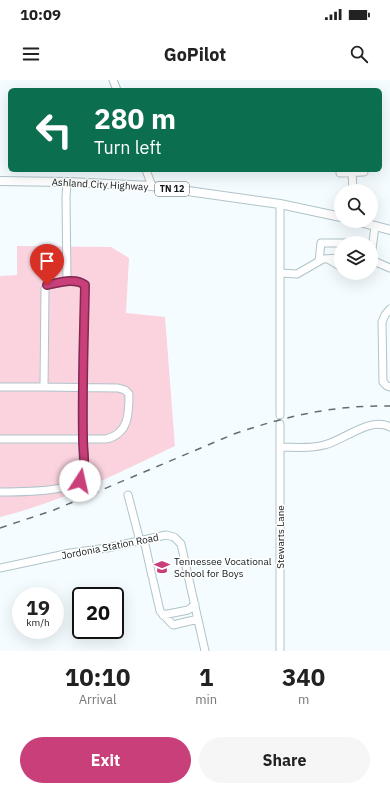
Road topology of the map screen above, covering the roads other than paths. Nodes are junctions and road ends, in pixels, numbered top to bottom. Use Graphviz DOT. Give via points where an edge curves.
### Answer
graph roads {
  1 [pos="147,172"];
  2 [pos="352,172"];
  3 [pos="364,172"];
  4 [pos="340,173"];
  5 [pos="0,181"];
  6 [pos="67,182"];
  7 [pos="352,184"];
  8 [pos="152,186"];
  9 [pos="280,204"];
  10 [pos="334,216"];
  11 [pos="378,227"];
  12 [pos="390,230"];
  13 [pos="334,243"];
  14 [pos="328,259"];
  15 [pos="334,259"];
  16 [pos="319,261"];
  17 [pos="334,263"];
  18 [pos="378,263"];
  19 [pos="390,268"];
  20 [pos="280,273"];
  21 [pos="67,280"];
  22 [pos="390,309"];
  23 [pos="0,387"];
  24 [pos="44,387"];
  25 [pos="390,387"];
  26 [pos="83,388"];
  27 [pos="280,415"];
  28 [pos="280,424"];
  29 [pos="390,427"];
  30 [pos="0,439"];
  31 [pos="82,439"];
  32 [pos="280,448"];
  33 [pos="0,492"];
  34 [pos="128,495"];
  35 [pos="142,540"];
  36 [pos="0,568"];
  37 [pos="194,604"];
  38 [pos="163,615"];
  39 [pos="198,619"];
  40 [pos="205,651"];
  41 [pos="280,651"];
  1 -- 8 [label="street"];
  2 -- 3 [label="street"];
  2 -- 4 [label="street"];
  2 -- 7 [label="street"];
  5 -- 6 [label="main road, Ashland City Highway / TN 12"];
  6 -- 8 [label="main road, Ashland City Highway / TN 12"];
  6 -- 21 [label="street"];
  8 -- 9 [label="main road, Ashland City Highway / TN 12"];
  9 -- 10 [label="main road, Ashland City Highway / TN 12"];
  9 -- 20 [label="street"];
  11 -- 12 [label="main road"];
  13 -- 16 [label="street" via="321,243"];
  14 -- 15 [label="street"];
  14 -- 16 [label="street"];
  14 -- 17 [label="street"];
  16 -- 20 [label="street" via="297,274"];
  18 -- 19 [label="street"];
  20 -- 27 [label="street"];
  21 -- 24 [label="street" via="47,285 45,289"];
  21 -- 26 [label="street" via="85,285"];
  22 -- 25 [label="street" via="382,322 383,382"];
  23 -- 24 [label="street"];
  24 -- 26 [label="street"];
  26 -- 31 [label="street"];
  26 -- 31 [label="street" via="125,390 129,394 129,414 119,433 114,437"];
  28 -- 32 [label="street, Stewarts Lane"];
  29 -- 32 [label="street" via="383,423 373,424 323,446"];
  30 -- 31 [label="street"];
  31 -- 33 [label="street" via="84,468 80,481 58,488"];
  32 -- 41 [label="street, Stewarts Lane"];
  34 -- 35 [label="street"];
  35 -- 36 [label="street, Jordonia Station Road"];
  35 -- 37 [label="street, Jordonia Station Road" via="166,535 178,540"];
  35 -- 38 [label="street"];
  37 -- 38 [label="street" via="188,610"];
  37 -- 39 [label="street, Jordonia Station Road"];
  38 -- 39 [label="street" via="173,625"];
  39 -- 40 [label="street, Jordonia Station Road"];
}
